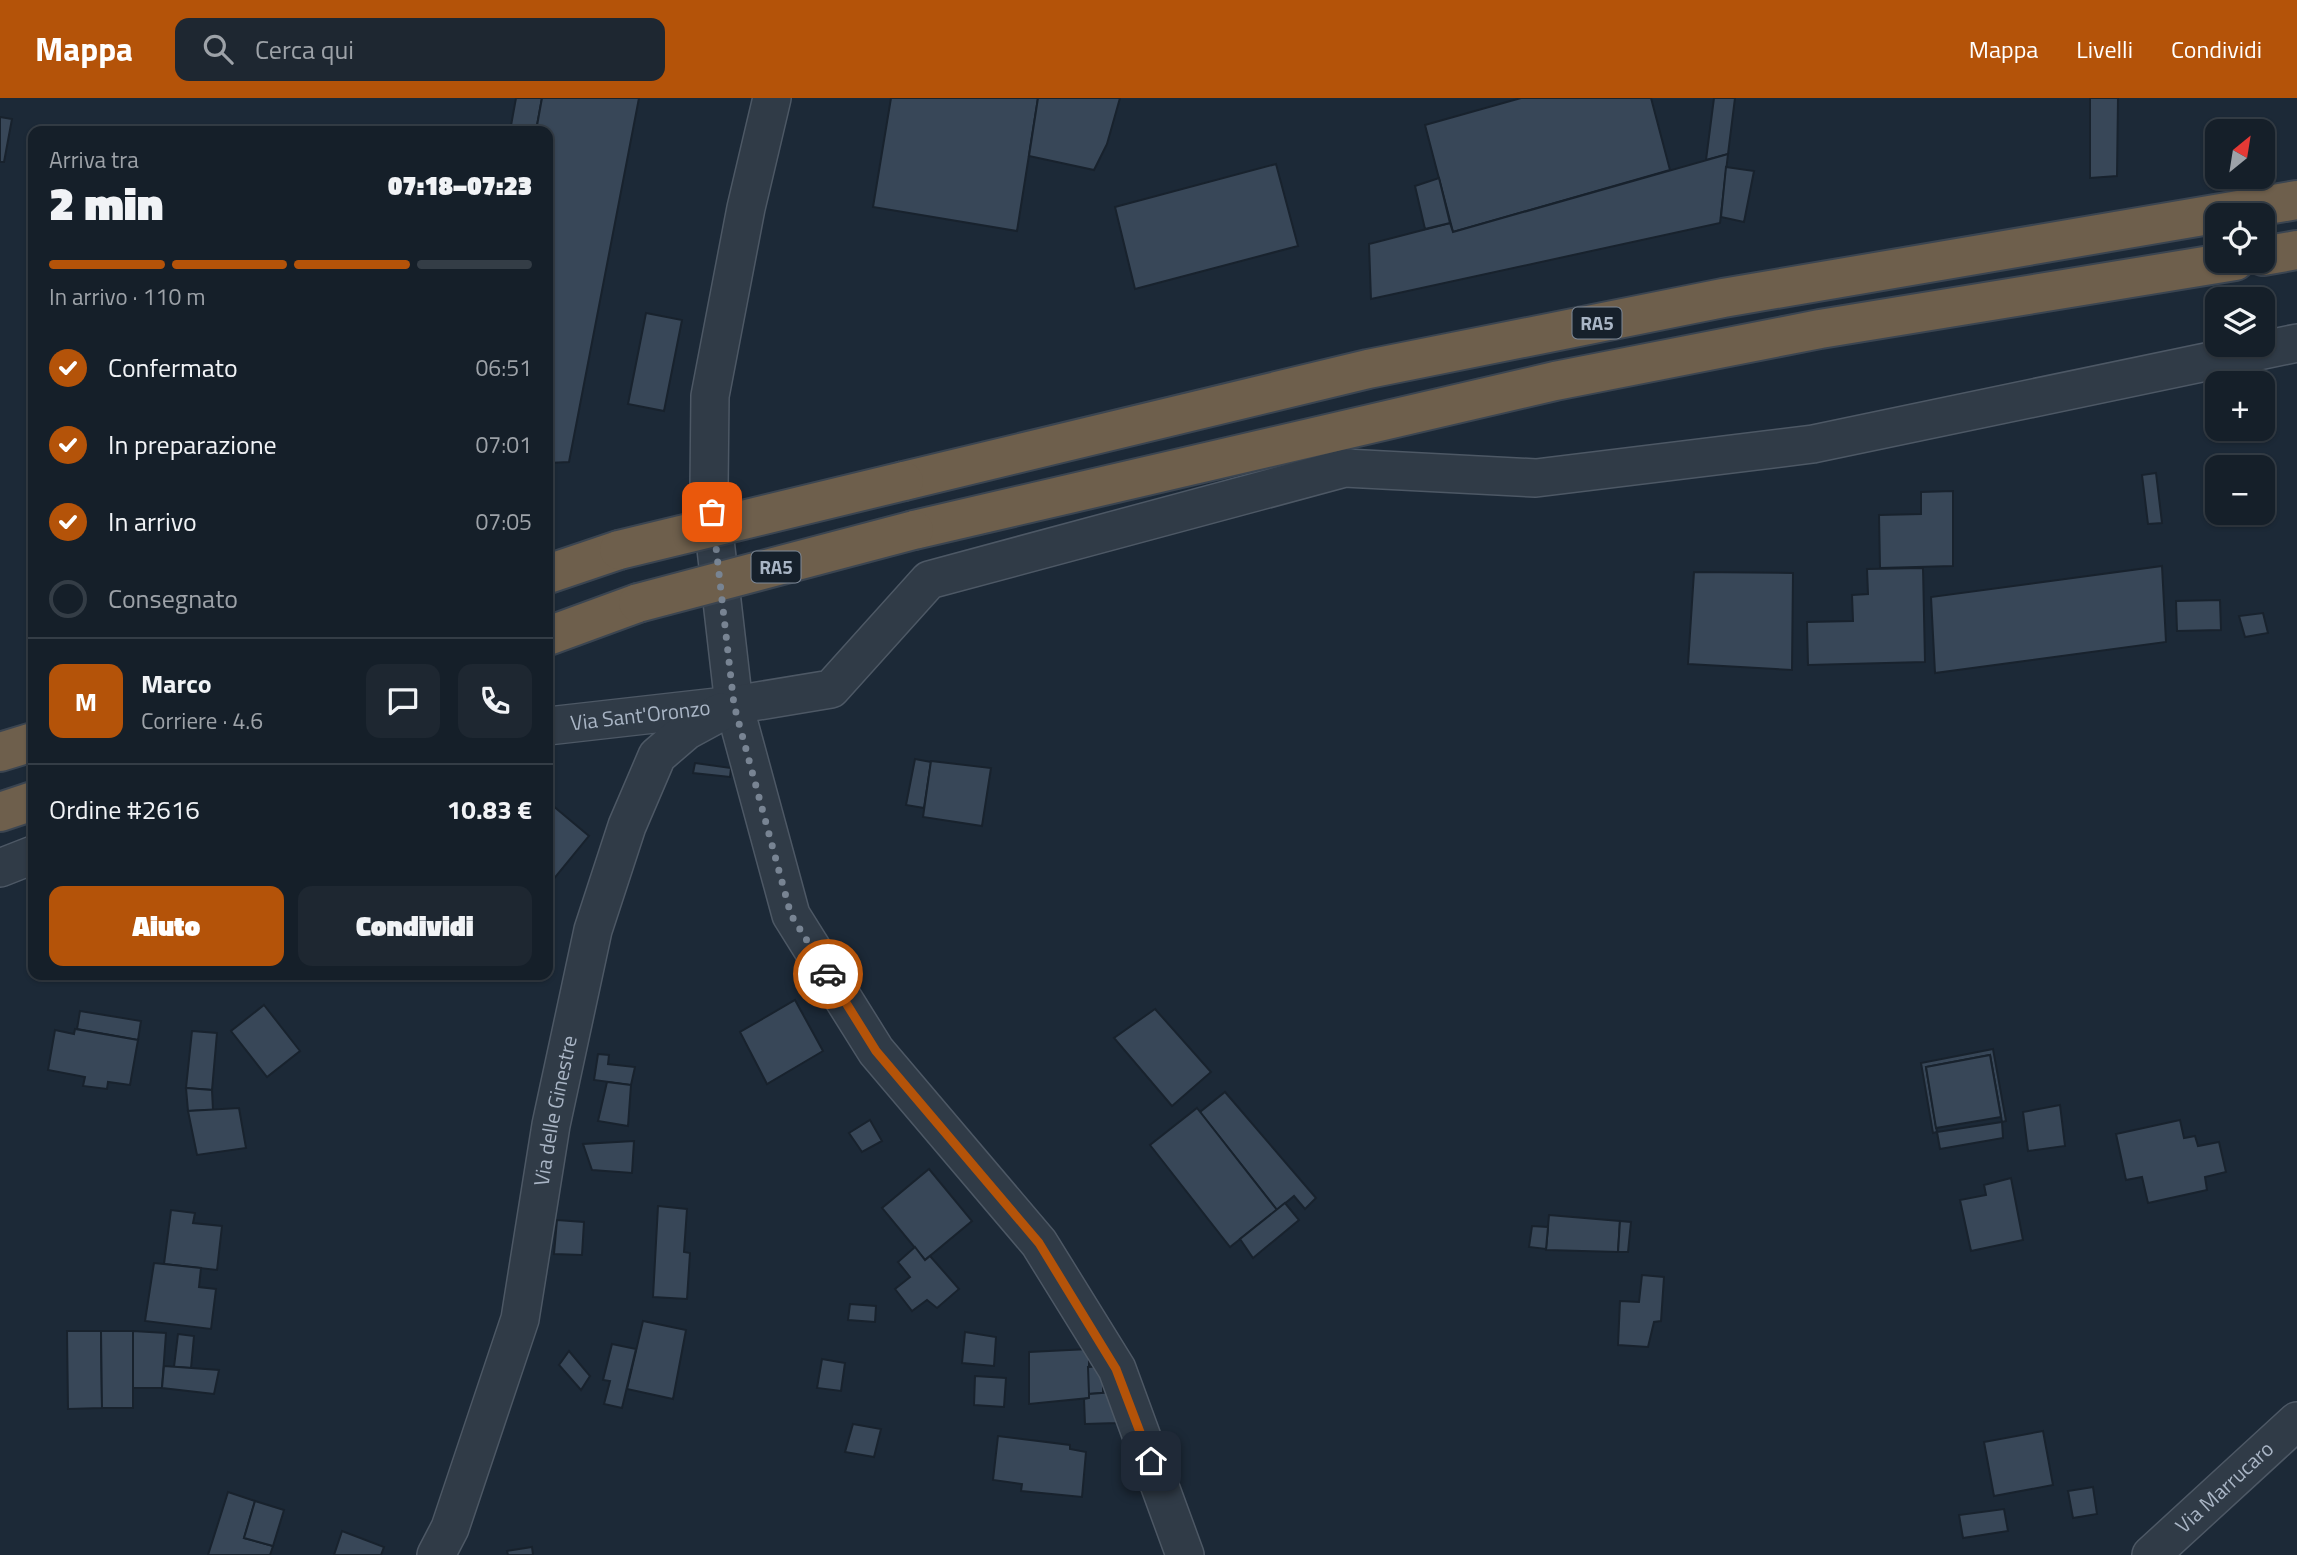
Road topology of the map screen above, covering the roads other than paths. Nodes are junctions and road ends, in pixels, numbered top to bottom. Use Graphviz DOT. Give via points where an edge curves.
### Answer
graph roads {
  1 [pos="772,98"];
  2 [pos="2297,200"];
  3 [pos="2297,250"];
  4 [pos="2275,254"];
  5 [pos="2205,266"];
  6 [pos="2297,343"];
  7 [pos="553,572"];
  8 [pos="553,634"];
  9 [pos="734,705"];
  10 [pos="553,725"];
  11 [pos="28,744"];
  12 [pos="0,752"];
  13 [pos="28,803"];
  14 [pos="0,812"];
  15 [pos="28,857"];
  16 [pos="0,867"];
  17 [pos="2297,1421"];
  18 [pos="436,1555"];
  19 [pos="1185,1555"];
  20 [pos="2151,1555"];
  1 -- 9 [label="street" via="710,396 709,488"];
  2 -- 7 [label="highway, RA5, bridge" via="1736,296 1382,366 620,550"];
  3 -- 4 [label="highway"];
  5 -- 8 [label="highway, RA5, bridge" via="1820,329 1555,381 914,530 638,603"];
  6 -- 9 [label="street, Via Sant'Oronzo" via="1813,444 1536,478 1345,468 929,580 831,689"];
  9 -- 10 [label="street, Via Sant'Oronzo"];
  9 -- 18 [label="street, Via delle Ginestre" via="686,731 657,756 626,826 593,930 559,1086 520,1319 450,1528"];
  9 -- 19 [label="street" via="791,915 876,1051 1039,1243 1116,1369"];
  11 -- 12 [label="highway"];
  13 -- 14 [label="highway"];
  15 -- 16 [label="street"];
  17 -- 20 [label="street, Via Marrucaro"];
}
